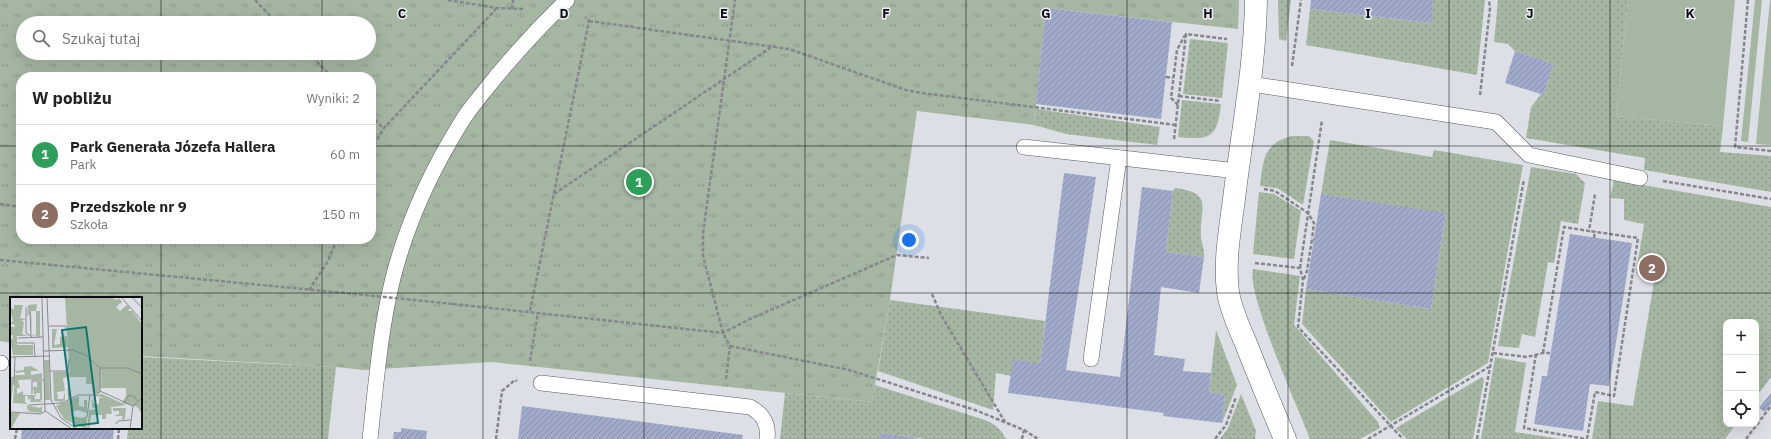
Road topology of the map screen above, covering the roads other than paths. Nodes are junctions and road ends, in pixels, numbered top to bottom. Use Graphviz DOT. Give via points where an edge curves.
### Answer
graph roads {
  1 [pos="567,0"];
  2 [pos="1256,0"];
  3 [pos="1249,94"];
  4 [pos="1024,147"];
  5 [pos="1119,158"];
  6 [pos="1237,171"];
  7 [pos="1640,178"];
  8 [pos="1091,358"];
  9 [pos="541,383"];
  10 [pos="370,439"];
  11 [pos="767,439"];
  12 [pos="1285,439"];
  1 -- 10 [label="lane" via="507,63 462,120 419,204 393,277 384,321"];
  2 -- 3 [label="street" via="1255,42"];
  3 -- 6 [label="street"];
  3 -- 7 [label="lane" via="1289,90 1496,122 1529,155"];
  4 -- 5 [label="lane"];
  5 -- 6 [label="lane"];
  5 -- 8 [label="lane"];
  6 -- 12 [label="street" via="1227,259 1229,294 1235,317"];
  9 -- 11 [label="lane" via="750,407 759,412 765,421"];
}
